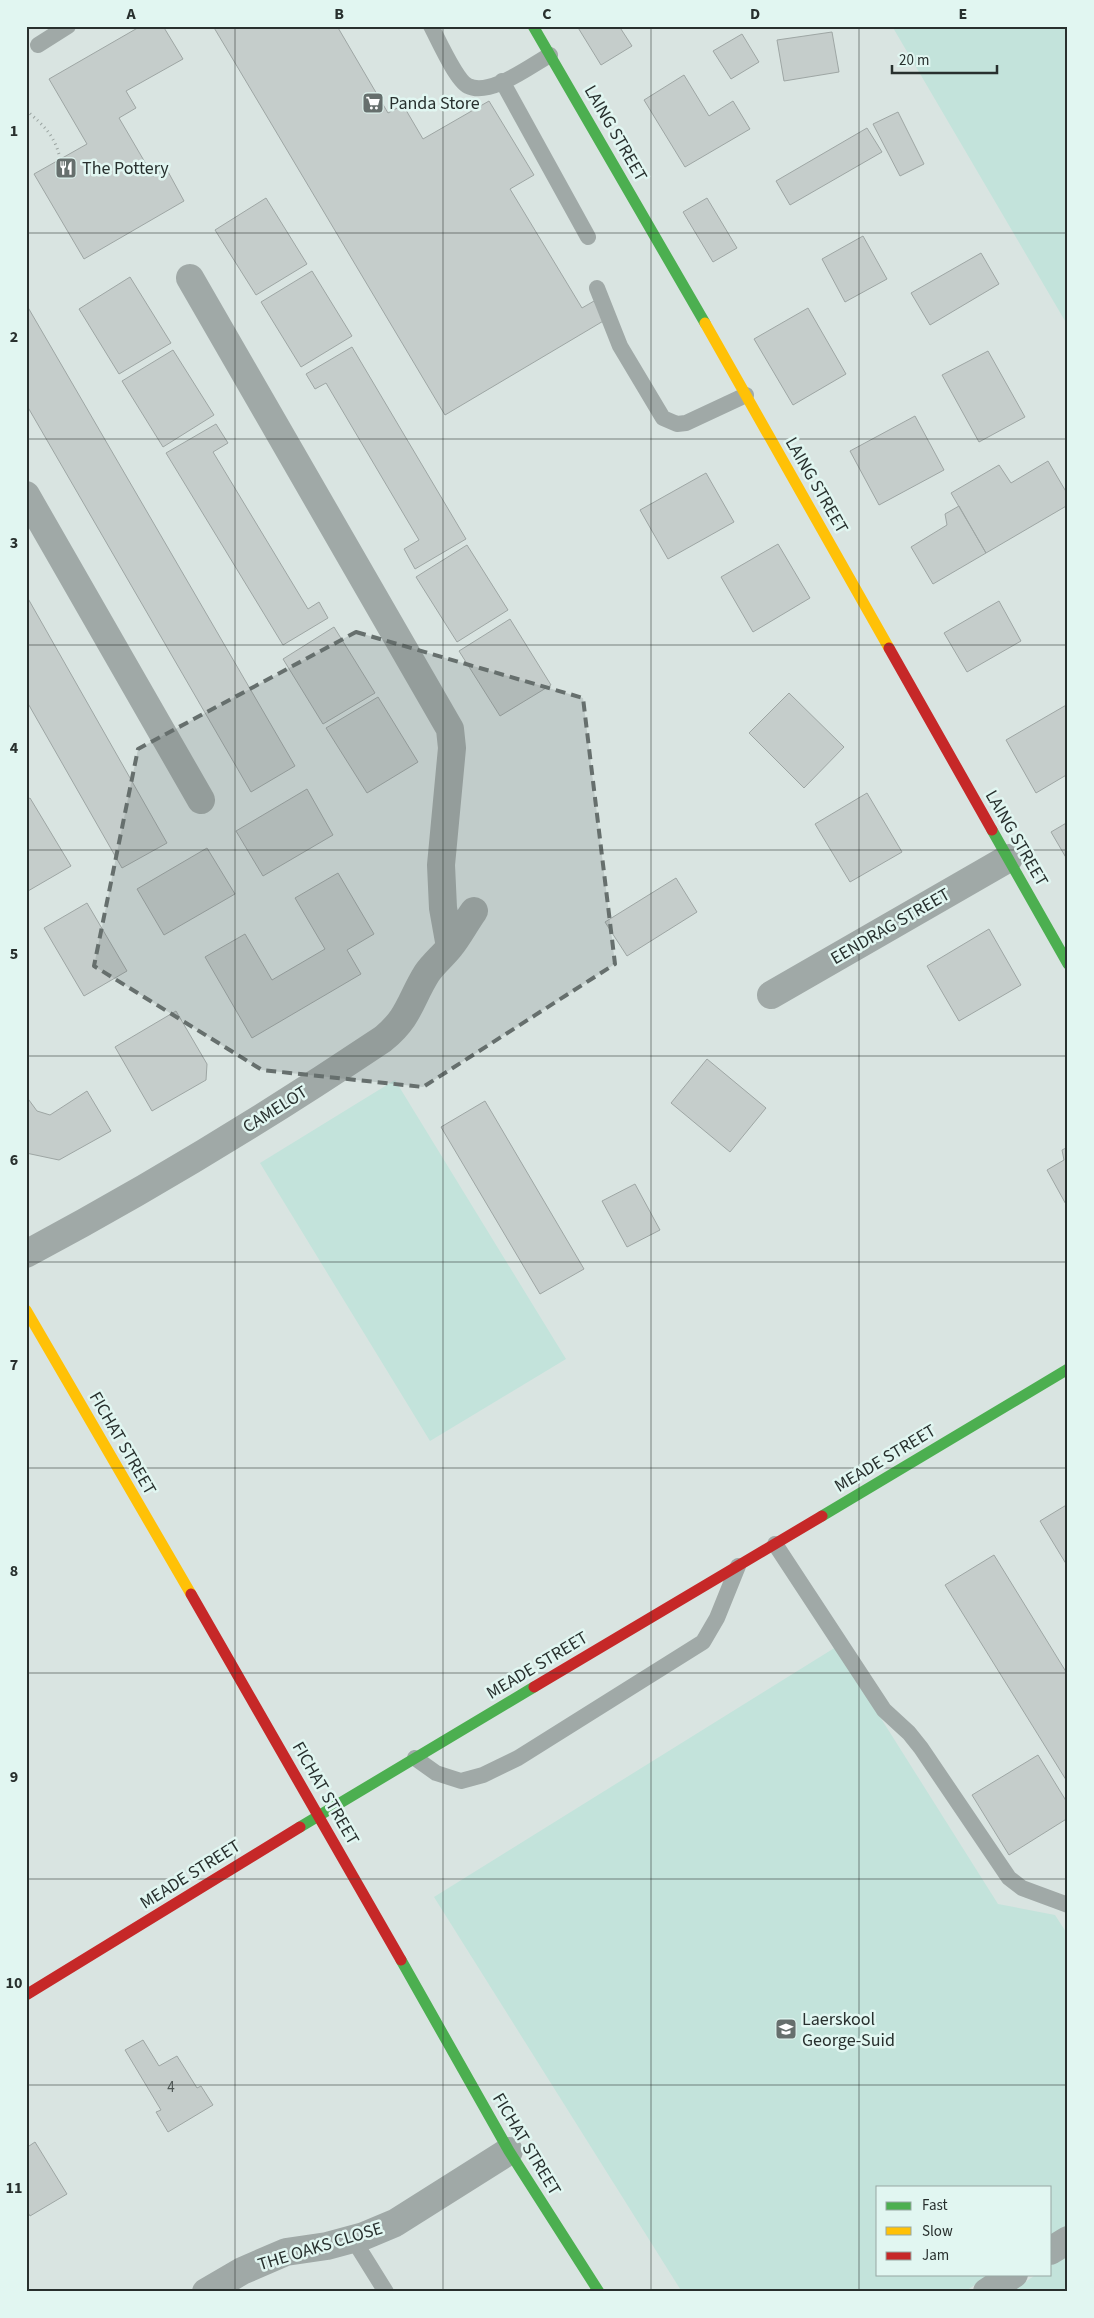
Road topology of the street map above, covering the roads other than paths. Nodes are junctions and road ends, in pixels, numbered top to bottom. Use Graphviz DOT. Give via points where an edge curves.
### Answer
graph roads {
  1 [pos="68,26"];
  2 [pos="431,26"];
  3 [pos="533,26"];
  4 [pos="38,45"];
  5 [pos="550,55"];
  6 [pos="502,82"];
  7 [pos="588,237"];
  8 [pos="190,278"];
  9 [pos="597,288"];
  10 [pos="746,395"];
  11 [pos="26,495"];
  12 [pos="201,800"];
  13 [pos="1009,858"];
  14 [pos="474,911"];
  15 [pos="450,947"];
  16 [pos="1068,964"];
  17 [pos="771,995"];
  18 [pos="26,1254"];
  19 [pos="26,1310"];
  20 [pos="1068,1369"];
  21 [pos="774,1544"];
  22 [pos="739,1564"];
  23 [pos="415,1758"];
  24 [pos="319,1815"];
  25 [pos="1068,1905"];
  26 [pos="26,1995"];
  27 [pos="509,2151"];
  28 [pos="353,2239"];
  29 [pos="1068,2240"];
  30 [pos="1052,2250"];
  31 [pos="1011,2276"];
  32 [pos="206,2292"];
  33 [pos="386,2292"];
  34 [pos="599,2292"];
  35 [pos="987,2292"];
  1 -- 4 [label="lane"];
  2 -- 6 [label="lane" via="467,86 485,88"];
  3 -- 5 [label="street, LAING STREET"];
  5 -- 6 [label="lane"];
  5 -- 10 [label="street, LAING STREET"];
  6 -- 7 [label="lane"];
  8 -- 15 [label="street" via="450,728 452,748 441,865 443,908"];
  9 -- 10 [label="lane" via="620,346 663,418 677,424 686,423"];
  10 -- 13 [label="street, LAING STREET"];
  11 -- 12 [label="street"];
  13 -- 16 [label="street, LAING STREET"];
  13 -- 17 [label="street, EENDRAG STREET"];
  14 -- 15 [label="street, CAMELOT"];
  15 -- 18 [label="street, CAMELOT" via="428,972 407,1015 383,1040 114,1206"];
  19 -- 24 [label="street, FICHAT STREET"];
  20 -- 21 [label="street, MEADE STREET"];
  21 -- 22 [label="street, MEADE STREET"];
  21 -- 25 [label="lane" via="884,1710 921,1748 1009,1878 1022,1888"];
  22 -- 23 [label="street, MEADE STREET"];
  22 -- 23 [label="lane" via="717,1618 703,1642 518,1758 462,1781 436,1773"];
  23 -- 24 [label="street, MEADE STREET"];
  24 -- 26 [label="street, MEADE STREET"];
  24 -- 27 [label="street, FICHAT STREET"];
  27 -- 28 [label="street, THE OAKS CLOSE" via="395,2223"];
  27 -- 34 [label="street, FICHAT STREET"];
  28 -- 32 [label="street, THE OAKS CLOSE" via="286,2252 242,2271"];
  28 -- 33 [label="lane"];
  29 -- 30 [label="street"];
  31 -- 35 [label="street"];
}
